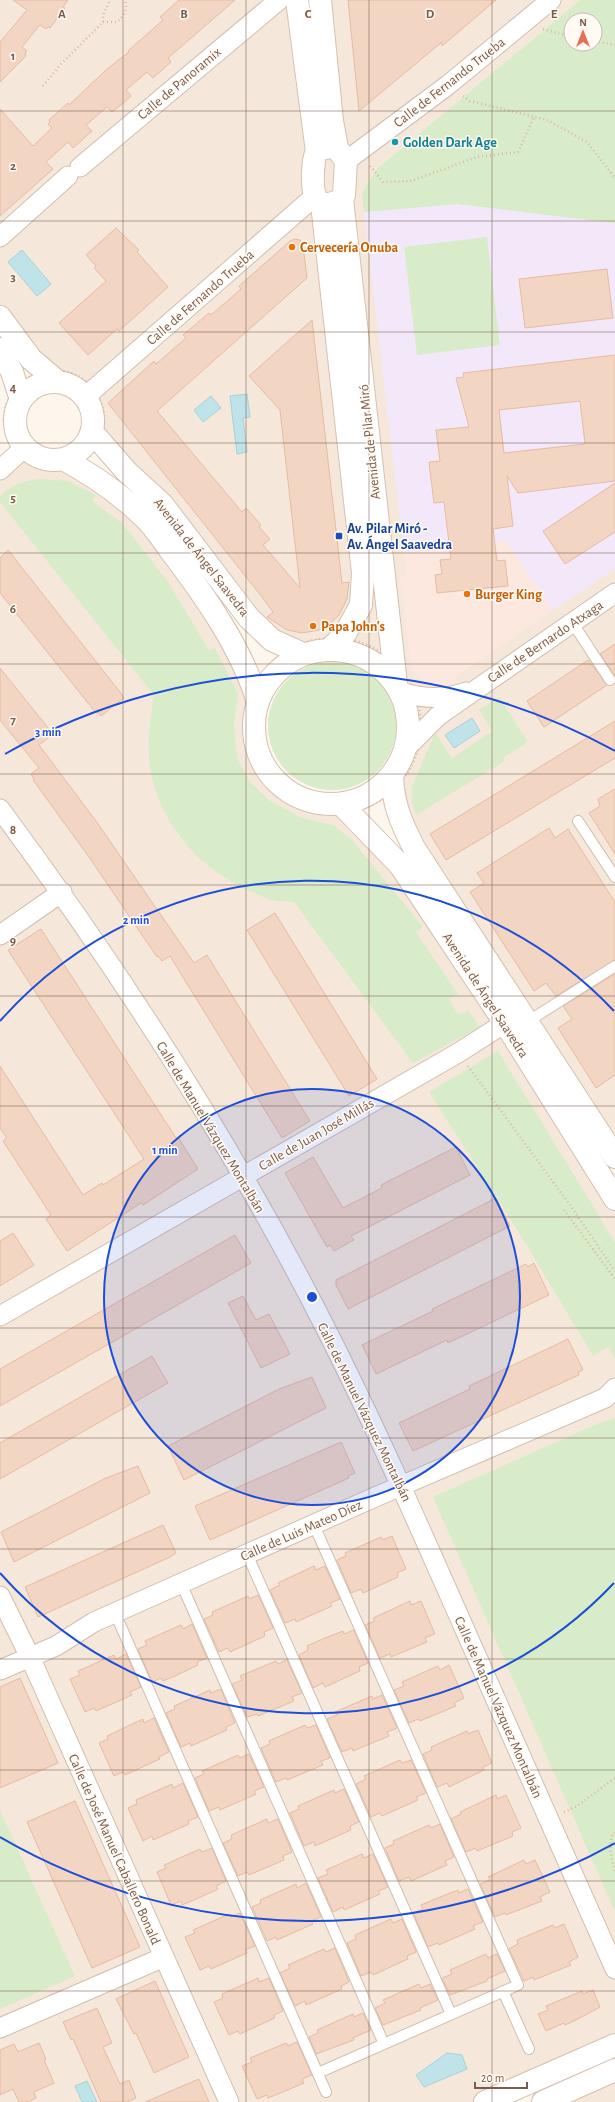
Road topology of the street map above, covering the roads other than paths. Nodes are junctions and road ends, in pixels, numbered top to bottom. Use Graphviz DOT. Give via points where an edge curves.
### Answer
graph roads {
  1 [pos="279,0"];
  2 [pos="297,0"];
  3 [pos="320,0"];
  4 [pos="551,0"];
  5 [pos="340,153"];
  6 [pos="326,200"];
  7 [pos="0,237"];
  8 [pos="0,317"];
  9 [pos="0,349"];
  10 [pos="51,377"];
  11 [pos="19,393"];
  12 [pos="89,393"];
  13 [pos="95,437"];
  14 [pos="21,450"];
  15 [pos="69,462"];
  16 [pos="0,470"];
  17 [pos="615,593"];
  18 [pos="572,622"];
  19 [pos="335,644"];
  20 [pos="296,651"];
  21 [pos="610,680"];
  22 [pos="402,684"];
  23 [pos="475,689"];
  24 [pos="256,695"];
  25 [pos="406,748"];
  26 [pos="392,782"];
  27 [pos="345,808"];
  28 [pos="0,809"];
  29 [pos="578,821"];
  30 [pos="615,877"];
  31 [pos="62,892"];
  32 [pos="0,935"];
  33 [pos="615,966"];
  34 [pos="527,1022"];
  35 [pos="506,1023"];
  36 [pos="615,1157"];
  37 [pos="243,1176"];
  38 [pos="615,1199"];
  39 [pos="0,1316"];
  40 [pos="612,1395"];
  41 [pos="401,1486"];
  42 [pos="314,1524"];
  43 [pos="247,1554"];
  44 [pos="181,1583"];
  45 [pos="0,1596"];
  46 [pos="114,1613"];
  47 [pos="30,1656"];
  48 [pos="0,1670"];
  49 [pos="164,1957"];
  50 [pos="615,1969"];
  51 [pos="503,1991"];
  52 [pos="451,2014"];
  53 [pos="0,2028"];
  54 [pos="384,2044"];
  55 [pos="615,2045"];
  56 [pos="529,2049"];
  57 [pos="615,2070"];
  58 [pos="318,2073"];
  59 [pos="326,2092"];
  60 [pos="229,2102"];
  61 [pos="485,2102"];
  62 [pos="543,2102"];
  1 -- 7 [label="street, Calle de Panoramix" via="74,171"];
  2 -- 5 [label="street"];
  3 -- 5 [label="street" via="332,121"];
  4 -- 5 [label="street, Calle de Fernando Trueba" via="448,85"];
  5 -- 6 [label="street"];
  5 -- 6 [label="street" via="313,175"];
  6 -- 12 [label="street, Calle de Fernando Trueba"];
  6 -- 19 [label="street, Avenida de Pilar Miró" via="363,573 361,605"];
  6 -- 22 [label="street, Avenida de Pilar Miró"];
  8 -- 10 [label="street" via="31,359"];
  9 -- 11 [label="street"];
  10 -- 11 [label="street" via="44,383"];
  10 -- 12 [label="street"];
  11 -- 14 [label="street" via="15,424"];
  12 -- 13 [label="street"];
  13 -- 15 [label="street" via="75,453"];
  13 -- 20 [label="street, Avenida de Ángel Saavedra" via="126,471 162,504 249,618 272,640"];
  14 -- 15 [label="street"];
  14 -- 16 [label="street"];
  15 -- 24 [label="street, Avenida de Ángel Saavedra" via="112,488 146,518 187,572 226,631"];
  17 -- 18 [label="street, Calle de Bernardo Atxaga"];
  18 -- 21 [label="lane"];
  18 -- 23 [label="street, Calle de Bernardo Atxaga"];
  19 -- 20 [label="street, Avenida de Pilar Miró"];
  19 -- 22 [label="street" via="380,666"];
  20 -- 24 [label="street, Avenida de Pilar Miró"];
  22 -- 23 [label="street, Calle de Bernardo Atxaga" via="454,697"];
  22 -- 25 [label="street, Avenida de Pilar Miró" via="409,730"];
  23 -- 25 [label="street, Calle de Bernardo Atxaga" via="438,716"];
  24 -- 27 [label="street, Avenida de Pilar Miró" via="256,746 269,772 297,796"];
  25 -- 26 [label="street, Avenida de Pilar Miró"];
  26 -- 27 [label="street, Avenida de Pilar Miró"];
  26 -- 34 [label="street, Avenida de Ángel Saavedra" via="398,818 414,848"];
  27 -- 35 [label="street, Avenida de Ángel Saavedra" via="400,865"];
  28 -- 31 [label="street, Calle de Manuel Vázquez Montalbán"];
  29 -- 30 [label="lane"];
  31 -- 32 [label="street"];
  31 -- 37 [label="street, Calle de Manuel Vázquez Montalbán" via="134,998"];
  33 -- 34 [label="lane"];
  34 -- 36 [label="street, Avenida de Ángel Saavedra"];
  35 -- 37 [label="street, Calle de Juan José Millás"];
  35 -- 38 [label="street, Avenida de Ángel Saavedra"];
  37 -- 39 [label="street, Calle de Juan José Millás"];
  37 -- 41 [label="street, Calle de Manuel Vázquez Montalbán" via="329,1334"];
  40 -- 41 [label="street, Calle de Luis Mateo Díez"];
  41 -- 42 [label="street, Calle de Luis Mateo Díez"];
  41 -- 50 [label="street, Calle de Manuel Vázquez Montalbán"];
  42 -- 43 [label="street, Calle de Luis Mateo Díez"];
  42 -- 51 [label="lane" via="518,1985"];
  43 -- 44 [label="street, Calle de Luis Mateo Díez"];
  43 -- 52 [label="lane"];
  44 -- 46 [label="street, Calle de Luis Mateo Díez"];
  44 -- 54 [label="lane"];
  45 -- 47 [label="street, Calle de José Manuel Caballero Bonald"];
  46 -- 47 [label="street, Calle de Luis Mateo Díez" via="94,1622 56,1646"];
  46 -- 58 [label="lane"];
  47 -- 48 [label="street, Calle de Luis Mateo Díez"];
  47 -- 49 [label="street, Calle de José Manuel Caballero Bonald"];
  49 -- 53 [label="street"];
  49 -- 60 [label="street, Calle de José Manuel Caballero Bonald"];
  51 -- 52 [label="lane"];
  51 -- 56 [label="lane"];
  52 -- 54 [label="lane"];
  54 -- 58 [label="lane"];
  55 -- 61 [label="street"];
  57 -- 62 [label="street"];
  58 -- 59 [label="lane"];
}
